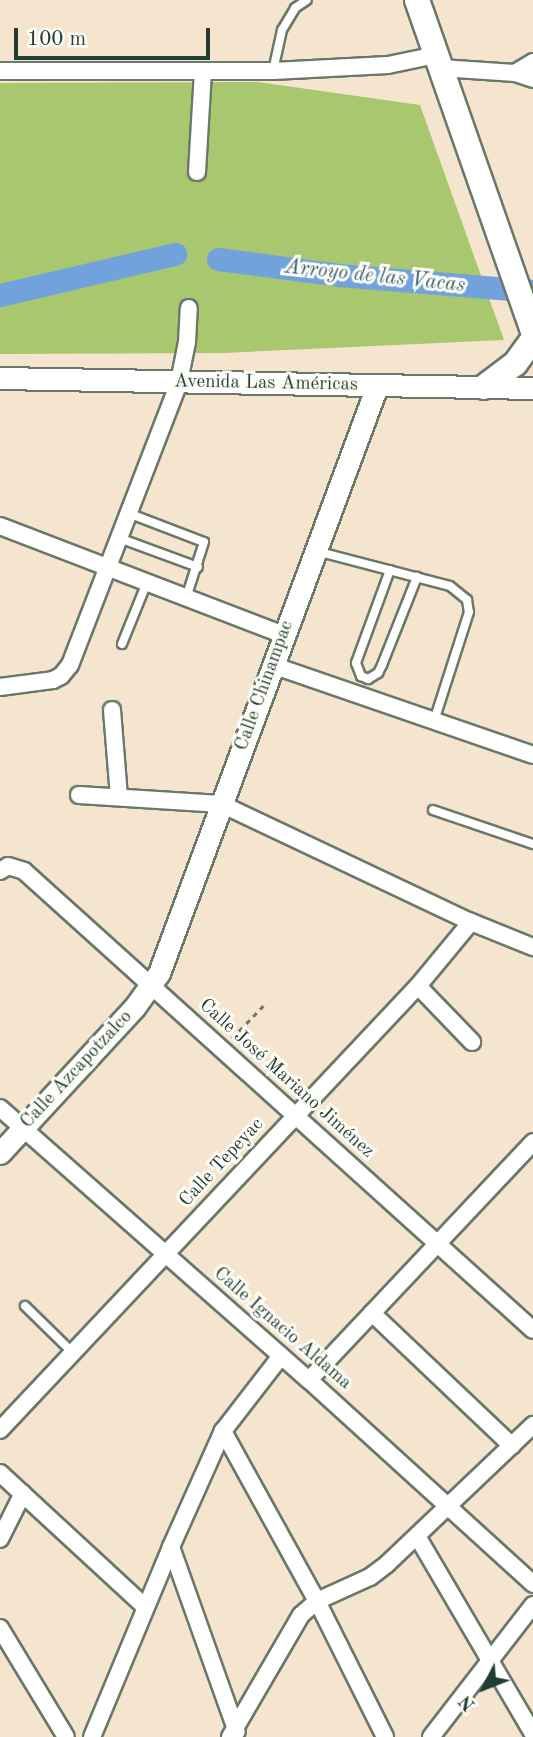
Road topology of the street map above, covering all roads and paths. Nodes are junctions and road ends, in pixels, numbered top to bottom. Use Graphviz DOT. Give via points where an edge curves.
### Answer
graph roads {
  1 [pos="307,0"];
  2 [pos="417,0"];
  3 [pos="438,62"];
  4 [pos="533,62"];
  5 [pos="0,71"];
  6 [pos="204,71"];
  7 [pos="273,71"];
  8 [pos="525,77"];
  9 [pos="197,172"];
  10 [pos="190,308"];
  11 [pos="533,331"];
  12 [pos="533,339"];
  13 [pos="0,378"];
  14 [pos="179,382"];
  15 [pos="377,386"];
  16 [pos="484,387"];
  17 [pos="533,388"];
  18 [pos="128,513"];
  19 [pos="0,526"];
  20 [pos="118,538"];
  21 [pos="315,551"];
  22 [pos="107,567"];
  23 [pos="198,567"];
  24 [pos="390,570"];
  25 [pos="416,577"];
  26 [pos="147,582"];
  27 [pos="187,597"];
  28 [pos="284,635"];
  29 [pos="122,644"];
  30 [pos="272,665"];
  31 [pos="0,687"];
  32 [pos="112,710"];
  33 [pos="434,721"];
  34 [pos="533,755"];
  35 [pos="79,795"];
  36 [pos="119,796"];
  37 [pos="221,804"];
  38 [pos="433,810"];
  39 [pos="533,844"];
  40 [pos="4,868"];
  41 [pos="471,922"];
  42 [pos="533,947"];
  43 [pos="152,986"];
  44 [pos="418,986"];
  45 [pos="263,1006"];
  46 [pos="472,1042"];
  47 [pos="222,1048"];
  48 [pos="0,1108"];
  49 [pos="296,1116"];
  50 [pos="23,1128"];
  51 [pos="533,1142"];
  52 [pos="0,1153"];
  53 [pos="437,1244"];
  54 [pos="166,1254"];
  55 [pos="25,1306"];
  56 [pos="372,1313"];
  57 [pos="533,1330"];
  58 [pos="73,1353"];
  59 [pos="281,1356"];
  60 [pos="309,1380"];
  61 [pos="533,1425"];
  62 [pos="0,1430"];
  63 [pos="223,1431"];
  64 [pos="512,1446"];
  65 [pos="0,1473"];
  66 [pos="23,1493"];
  67 [pos="450,1506"];
  68 [pos="417,1536"];
  69 [pos="0,1538"];
  70 [pos="171,1547"];
  71 [pos="531,1580"];
  72 [pos="317,1601"];
  73 [pos="533,1605"];
  74 [pos="145,1607"];
  75 [pos="0,1628"];
  76 [pos="492,1660"];
  77 [pos="528,1732"];
  78 [pos="235,1734"];
  79 [pos="66,1737"];
  80 [pos="92,1737"];
  81 [pos="385,1737"];
  82 [pos="431,1737"];
  1 -- 7 [label="lane" via="295,8 282,30"];
  2 -- 3 [label="main road"];
  3 -- 7 [label="street"];
  3 -- 8 [label="street"];
  3 -- 11 [label="main road"];
  4 -- 8 [label="street"];
  5 -- 6 [label="street"];
  6 -- 7 [label="street"];
  6 -- 9 [label="street"];
  10 -- 14 [label="street"];
  12 -- 16 [label="main road" via="515,364"];
  13 -- 14 [label="street, Avenida Las Américas"];
  14 -- 15 [label="street, Avenida Las Américas"];
  14 -- 18 [label="street"];
  15 -- 16 [label="street, Avenida Las Américas"];
  15 -- 21 [label="street, Calle Chinampac"];
  16 -- 17 [label="street, Avenida Las Américas"];
  18 -- 20 [label="street"];
  18 -- 23 [label="lane" via="201,539 205,545"];
  19 -- 22 [label="street"];
  20 -- 22 [label="street"];
  20 -- 23 [label="lane"];
  21 -- 24 [label="lane"];
  21 -- 28 [label="street, Calle Chinampac"];
  22 -- 26 [label="street"];
  22 -- 31 [label="street" via="70,665 61,677"];
  23 -- 27 [label="lane"];
  24 -- 25 [label="lane"];
  24 -- 25 [label="lane" via="356,663 361,676 368,679 382,665"];
  25 -- 33 [label="lane" via="461,592 469,612"];
  26 -- 27 [label="street"];
  26 -- 29 [label="lane"];
  27 -- 28 [label="street"];
  28 -- 30 [label="street, Calle Chinampac"];
  30 -- 33 [label="street"];
  30 -- 37 [label="street, Calle Chinampac"];
  32 -- 36 [label="street"];
  33 -- 34 [label="street"];
  35 -- 36 [label="street"];
  36 -- 37 [label="street"];
  37 -- 41 [label="street"];
  37 -- 43 [label="street, Calle Chinampac"];
  38 -- 39 [label="lane"];
  40 -- 43 [label="street, Calle José Mariano Jiménez" via="24,872"];
  41 -- 42 [label="street"];
  41 -- 44 [label="street, Calle Tepeyac"];
  43 -- 47 [label="street, Calle José Mariano Jiménez"];
  43 -- 50 [label="street, Calle Azcapotzalco"];
  44 -- 46 [label="street"];
  44 -- 49 [label="street, Calle Tepeyac"];
  45 -- 47 [label="path"];
  47 -- 49 [label="street, Calle José Mariano Jiménez"];
  48 -- 50 [label="street, Calle Ignacio Aldama"];
  49 -- 53 [label="street, Calle José Mariano Jiménez"];
  49 -- 54 [label="street, Calle Tepeyac"];
  50 -- 52 [label="street, Calle Azcapotzalco"];
  50 -- 54 [label="street, Calle Ignacio Aldama"];
  51 -- 53 [label="street"];
  53 -- 56 [label="street"];
  53 -- 57 [label="street, Calle José Mariano Jiménez"];
  54 -- 58 [label="street, Calle Tepeyac"];
  54 -- 59 [label="street, Calle Ignacio Aldama"];
  55 -- 58 [label="lane"];
  56 -- 60 [label="street"];
  56 -- 64 [label="street"];
  58 -- 62 [label="street, Calle Tepeyac"];
  59 -- 60 [label="street, Calle Ignacio Aldama"];
  59 -- 63 [label="street"];
  60 -- 67 [label="street, Calle Ignacio Aldama"];
  61 -- 64 [label="street"];
  63 -- 70 [label="street"];
  63 -- 72 [label="street"];
  64 -- 67 [label="street"];
  65 -- 66 [label="street"];
  66 -- 69 [label="street"];
  66 -- 74 [label="street"];
  67 -- 68 [label="street"];
  67 -- 71 [label="street, Calle Ignacio Aldama"];
  68 -- 72 [label="street" via="370,1577"];
  68 -- 76 [label="street"];
  70 -- 74 [label="street"];
  70 -- 78 [label="street"];
  72 -- 78 [label="street" via="293,1625"];
  72 -- 81 [label="street"];
  73 -- 76 [label="street"];
  74 -- 80 [label="street"];
  75 -- 79 [label="street"];
  76 -- 77 [label="street"];
  76 -- 82 [label="street"];
}
